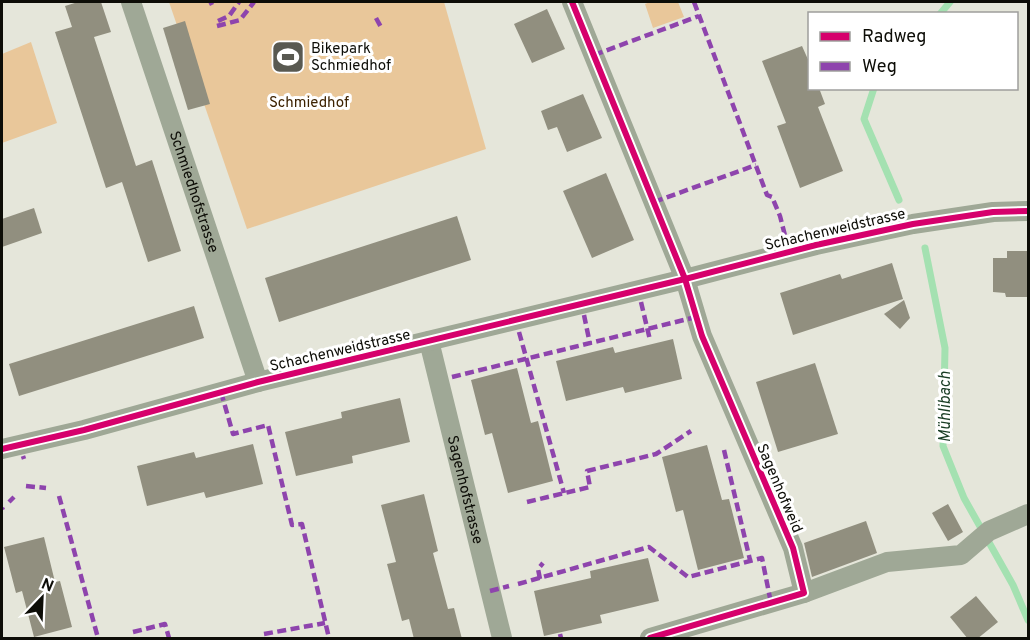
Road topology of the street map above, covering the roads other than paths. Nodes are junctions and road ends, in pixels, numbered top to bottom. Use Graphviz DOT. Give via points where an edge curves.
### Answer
graph roads {
  1 [pos="131,2"];
  2 [pos="572,2"];
  3 [pos="1029,211"];
  4 [pos="685,279"];
  5 [pos="429,341"];
  6 [pos="258,382"];
  7 [pos="2,449"];
  8 [pos="1029,514"];
  9 [pos="804,593"];
  10 [pos="502,639"];
  11 [pos="650,639"];
  1 -- 6 [label="street, Schmiedhofstrasse"];
  2 -- 4 [label="street"];
  3 -- 4 [label="street, Schachenweidstrasse" via="993,212 913,224"];
  4 -- 5 [label="street, Schachenweidstrasse"];
  4 -- 9 [label="street, Sagenhofweid" via="702,336 793,548"];
  5 -- 6 [label="street, Schachenweidstrasse"];
  5 -- 10 [label="street, Sagenhofstrasse"];
  6 -- 7 [label="street, Schachenweidstrasse"];
  8 -- 9 [label="street" via="989,531 961,555 887,562"];
  9 -- 11 [label="street"];
}
